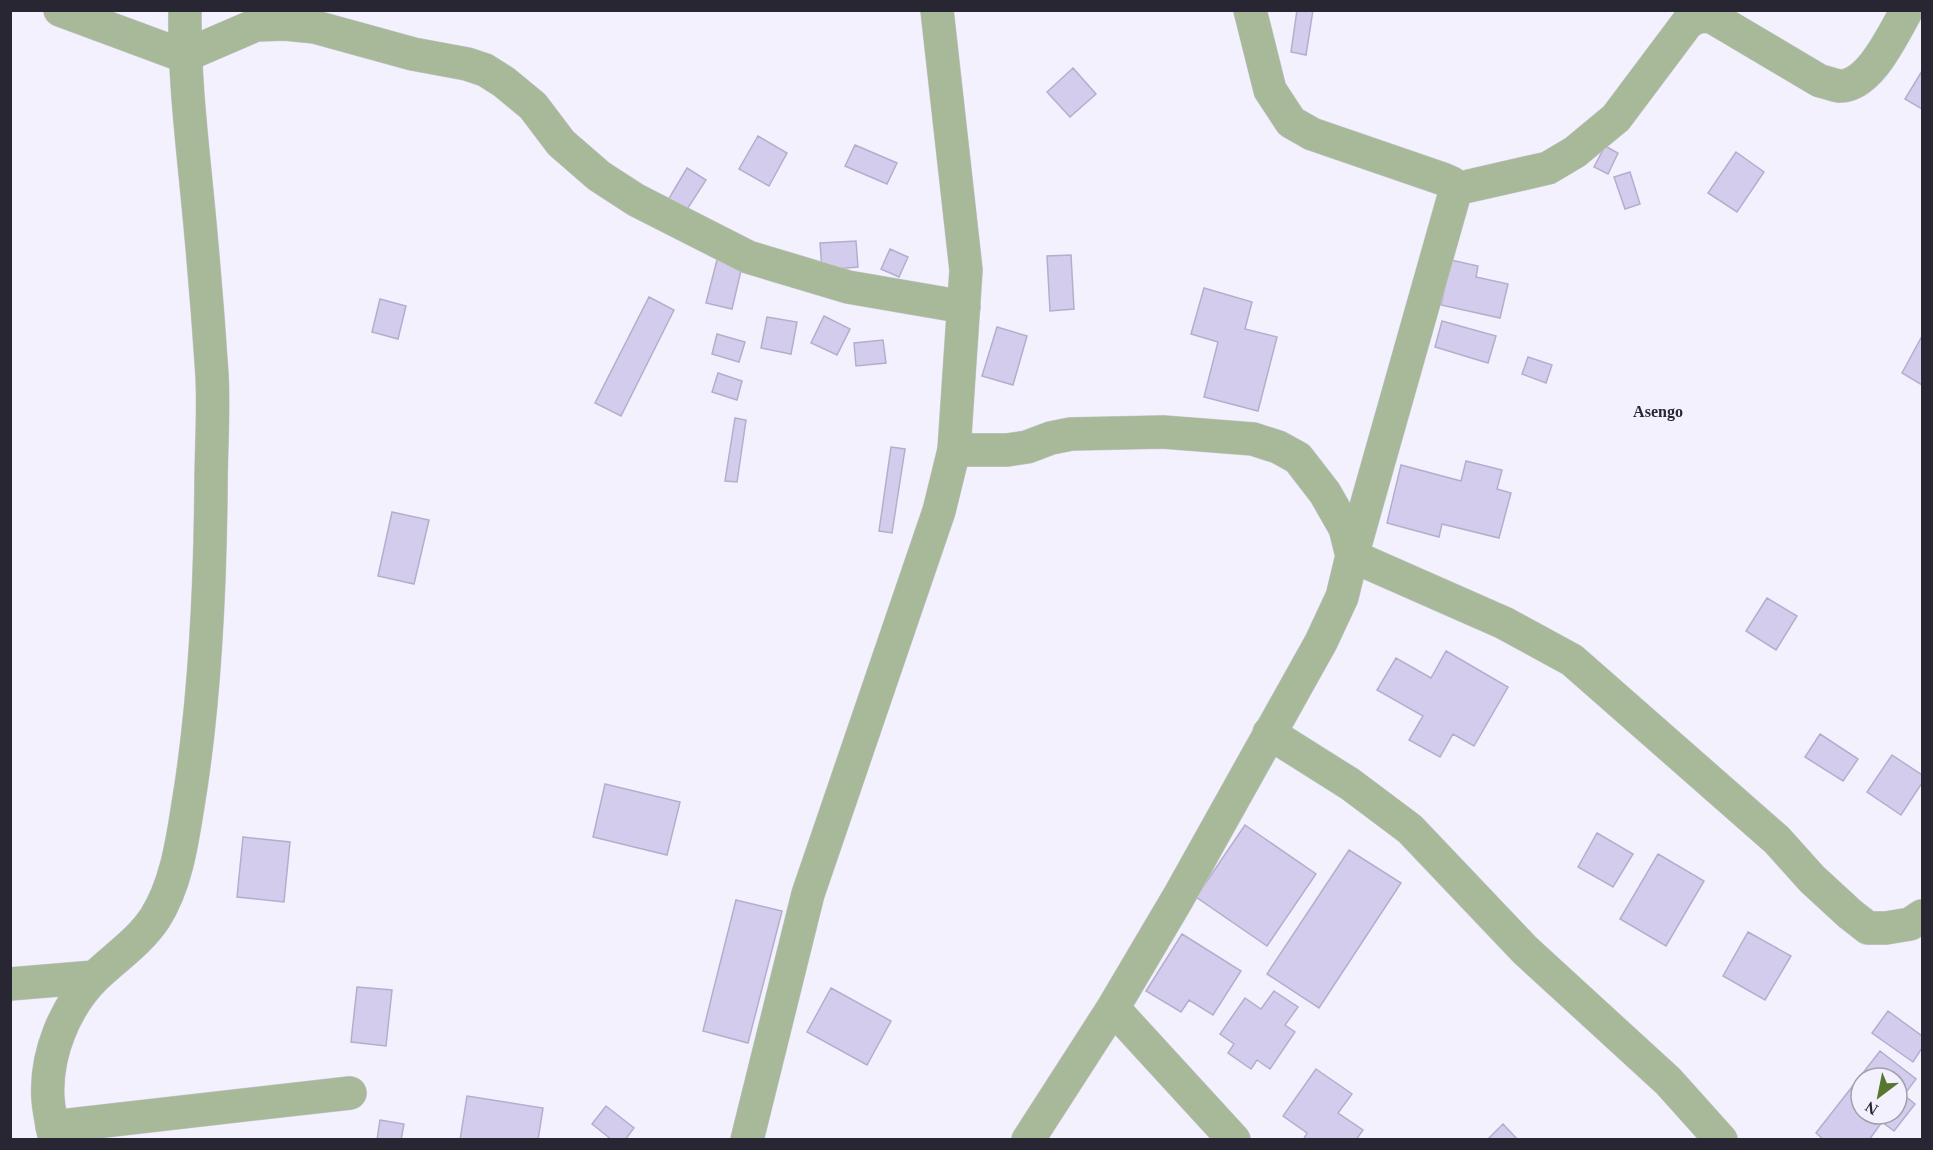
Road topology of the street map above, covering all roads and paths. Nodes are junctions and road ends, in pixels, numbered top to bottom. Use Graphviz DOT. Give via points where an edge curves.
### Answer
graph roads {
  1 [pos="60,10"];
  2 [pos="185,10"];
  3 [pos="937,10"];
  4 [pos="1250,10"];
  5 [pos="1906,10"];
  6 [pos="184,56"];
  7 [pos="1456,189"];
  8 [pos="964,307"];
  9 [pos="954,450"];
  10 [pos="1352,556"];
  11 [pos="1269,733"];
  12 [pos="1923,916"];
  13 [pos="94,977"];
  14 [pos="10,984"];
  15 [pos="1113,1008"];
  16 [pos="350,1093"];
  17 [pos="54,1133"];
  18 [pos="747,1140"];
  19 [pos="1028,1140"];
  20 [pos="1234,1140"];
  21 [pos="1721,1140"];
  1 -- 6 [label="street"];
  2 -- 6 [label="street"];
  3 -- 8 [label="street" via="966,270"];
  4 -- 7 [label="street" via="1270,90 1291,122 1312,134 1443,178"];
  5 -- 7 [label="street" via="1874,65 1855,83 1839,86 1820,81 1712,17 1700,16 1688,22 1616,118 1575,152 1548,168"];
  6 -- 8 [label="street" via="256,25 285,24 315,27 413,54 467,64 504,82 598,176 748,257 848,287"];
  6 -- 13 [label="street" via="212,380 210,572 199,718 176,870 166,895 143,933"];
  7 -- 10 [label="street"];
  8 -- 9 [label="street"];
  9 -- 10 [label="street" via="979,452 1028,447 1071,434 1163,432 1253,439 1298,458 1345,528"];
  9 -- 18 [label="street" via="939,511 808,894"];
  10 -- 11 [label="street" via="1342,597 1321,642"];
  10 -- 12 [label="street" via="1504,623 1572,660 1777,840 1812,879 1868,928 1910,924"];
  11 -- 15 [label="street"];
  11 -- 21 [label="street" via="1350,784 1410,829 1525,950 1668,1081"];
  13 -- 14 [label="street"];
  13 -- 17 [label="street" via="73,1003 50,1063 48,1098"];
  15 -- 19 [label="street"];
  15 -- 20 [label="street"];
  16 -- 17 [label="street"];
}
